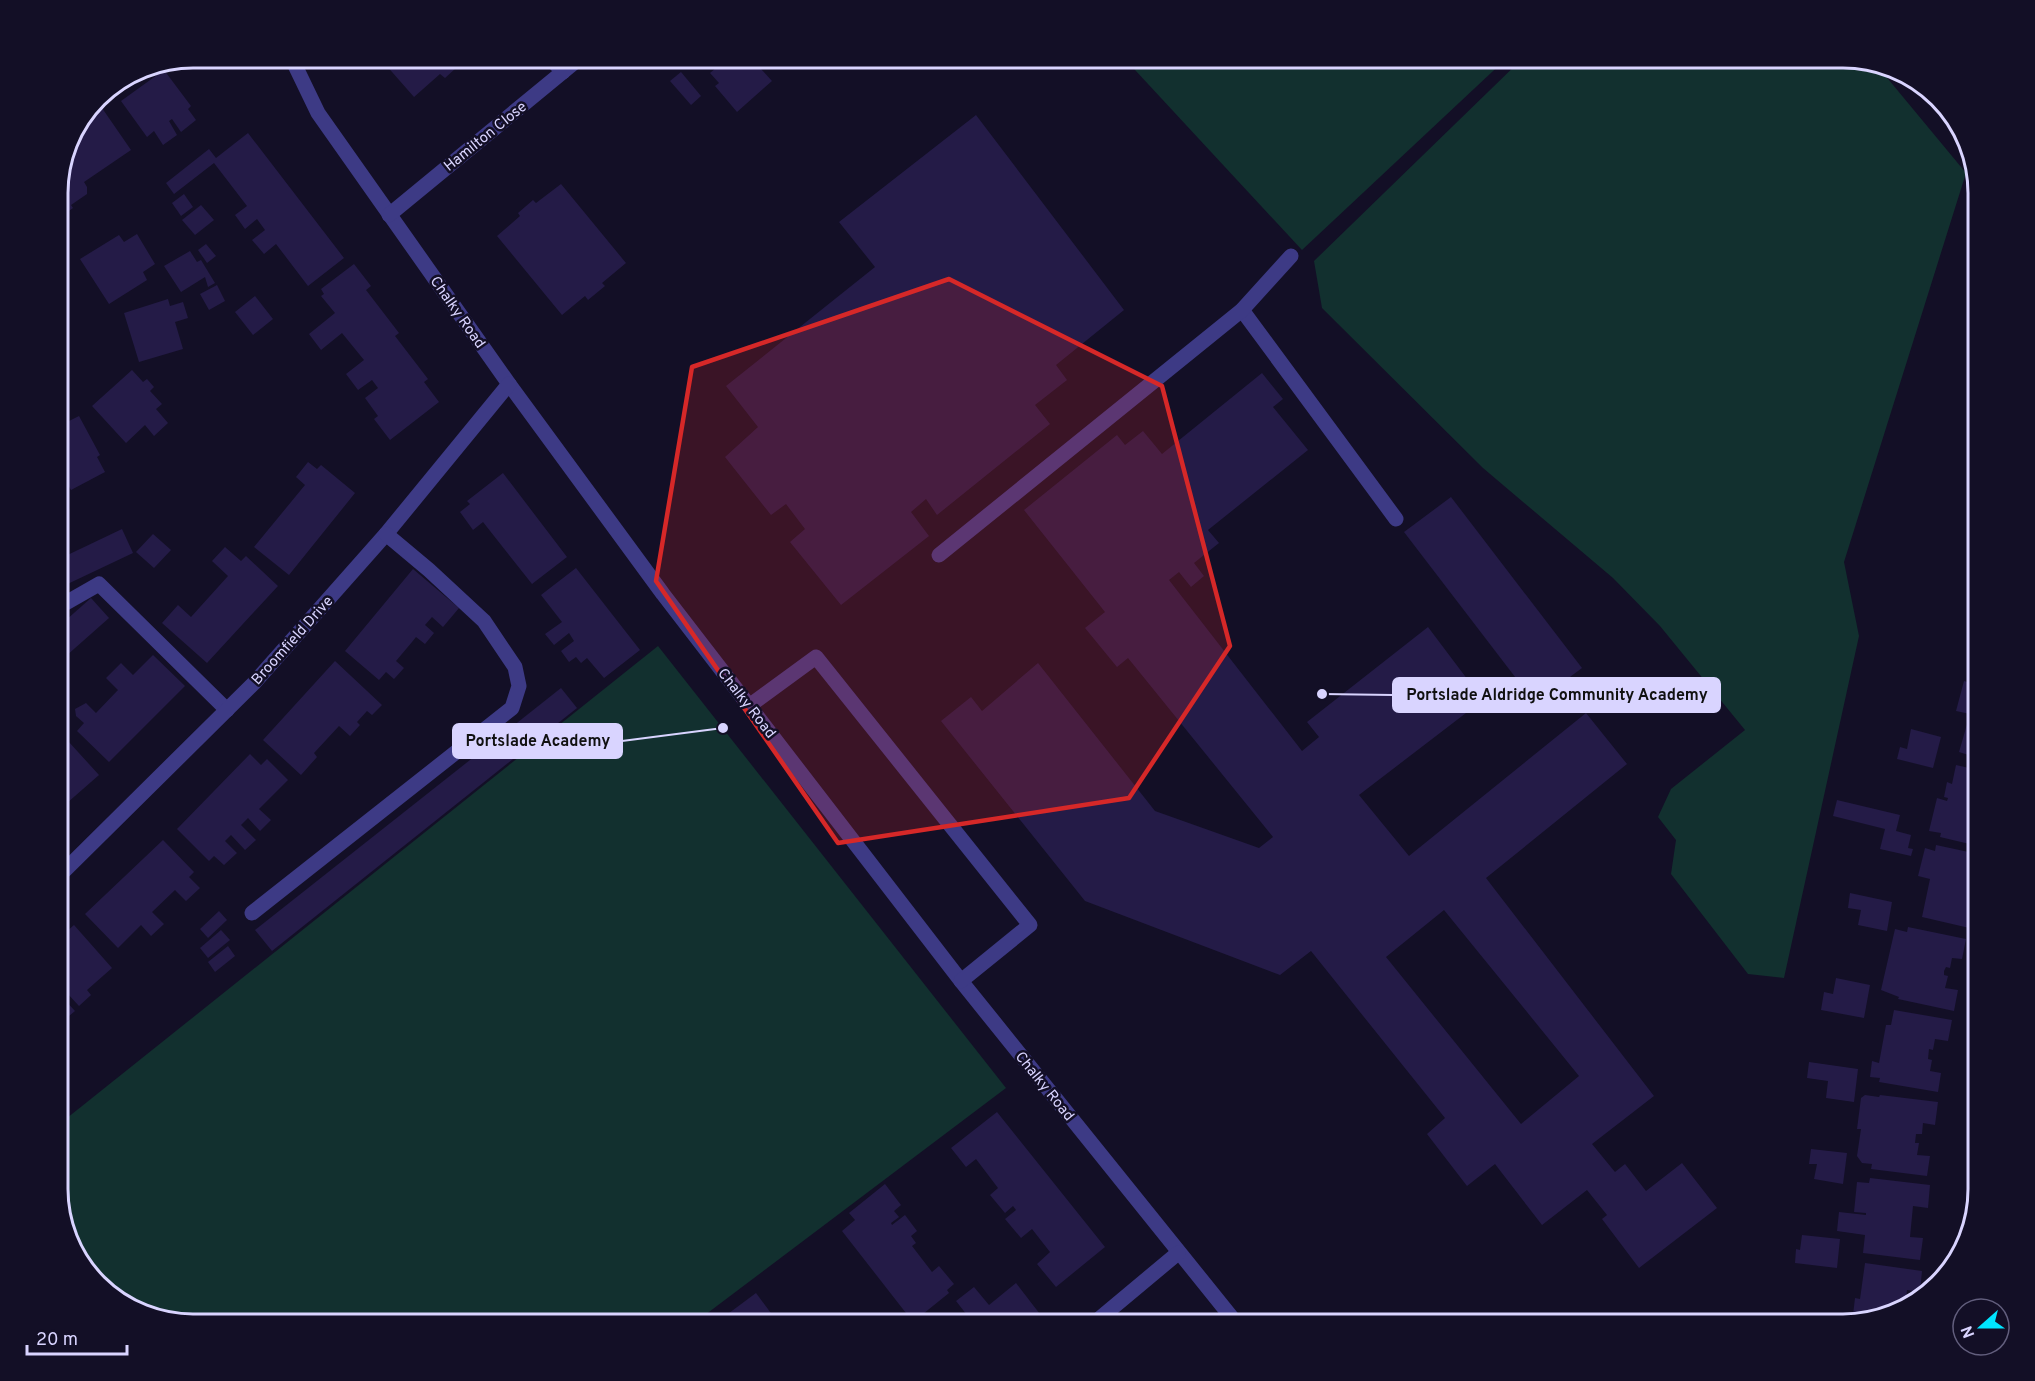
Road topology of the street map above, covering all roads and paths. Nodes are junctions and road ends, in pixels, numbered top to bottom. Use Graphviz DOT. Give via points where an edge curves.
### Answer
graph roads {
  1 [pos="296,68"];
  2 [pos="559,68"];
  3 [pos="567,68"];
  4 [pos="562,72"];
  5 [pos="389,214"];
  6 [pos="1291,256"];
  7 [pos="1242,310"];
  8 [pos="509,384"];
  9 [pos="1396,519"];
  10 [pos="386,534"];
  11 [pos="939,555"];
  12 [pos="68,602"];
  13 [pos="749,706"];
  14 [pos="227,710"];
  15 [pos="68,867"];
  16 [pos="252,913"];
  17 [pos="961,981"];
  18 [pos="1178,1253"];
  19 [pos="1106,1313"];
  20 [pos="1228,1313"];
  1 -- 5 [label="street, Chalky Road" via="318,113"];
  2 -- 4 [label="street"];
  3 -- 4 [label="street, Hamilton Close"];
  4 -- 5 [label="street, Hamilton Close"];
  5 -- 8 [label="street, Chalky Road"];
  6 -- 7 [label="street"];
  7 -- 9 [label="street"];
  7 -- 11 [label="street"];
  8 -- 10 [label="street, Broomfield Drive"];
  8 -- 13 [label="street, Chalky Road"];
  10 -- 14 [label="street, Broomfield Drive"];
  10 -- 16 [label="street" via="484,621 516,667 519,686 513,708"];
  12 -- 14 [label="street" via="99,584"];
  13 -- 17 [label="street, Chalky Road"];
  13 -- 17 [label="street" via="816,657 1030,925"];
  14 -- 15 [label="street, Broomfield Drive"];
  17 -- 18 [label="street, Chalky Road"];
  18 -- 19 [label="street"];
  18 -- 20 [label="street, Chalky Road"];
}
